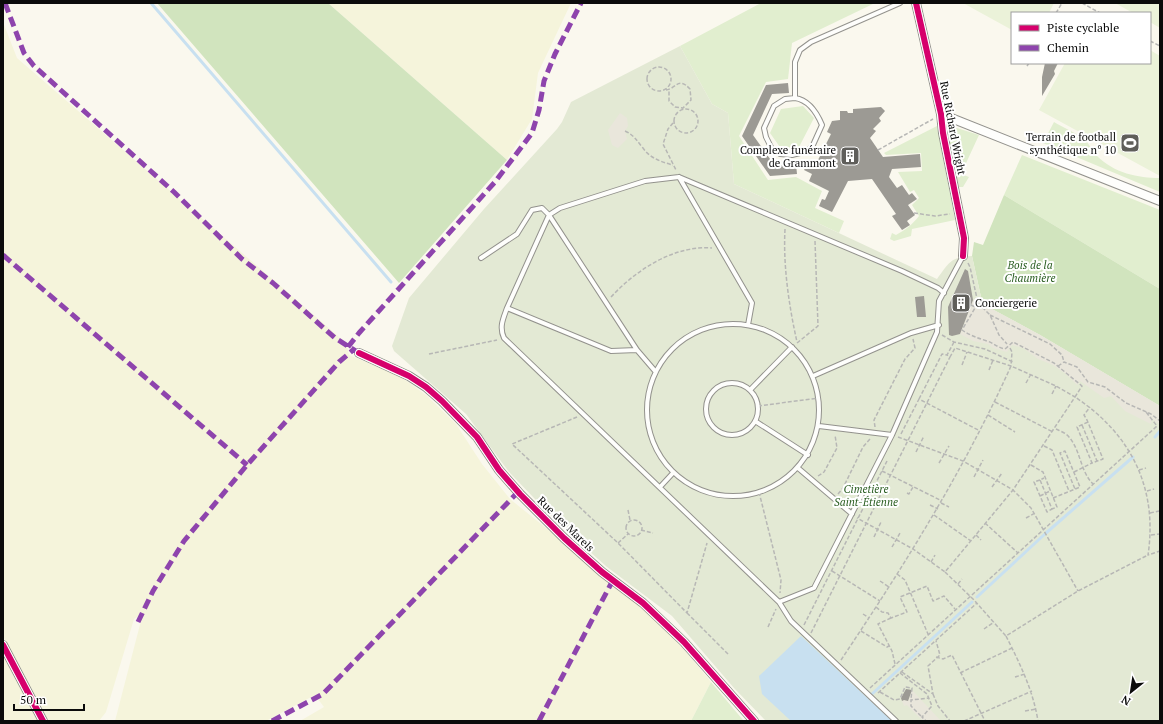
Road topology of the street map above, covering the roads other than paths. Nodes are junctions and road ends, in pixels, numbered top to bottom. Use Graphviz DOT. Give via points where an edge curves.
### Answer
graph roads {
  1 [pos="900,3"];
  2 [pos="916,3"];
  3 [pos="795,98"];
  4 [pos="941,114"];
  5 [pos="679,177"];
  6 [pos="1160,201"];
  7 [pos="548,215"];
  8 [pos="963,256"];
  9 [pos="481,258"];
  10 [pos="944,293"];
  11 [pos="507,308"];
  12 [pos="748,325"];
  13 [pos="939,325"];
  14 [pos="792,347"];
  15 [pos="636,350"];
  16 [pos="359,353"];
  17 [pos="655,371"];
  18 [pos="813,376"];
  19 [pos="750,390"];
  20 [pos="755,422"];
  21 [pos="819,426"];
  22 [pos="892,435"];
  23 [pos="808,455"];
  24 [pos="798,468"];
  25 [pos="673,473"];
  26 [pos="660,487"];
  27 [pos="852,514"];
  28 [pos="779,602"];
  29 [pos="3,645"];
  30 [pos="43,721"];
  31 [pos="754,721"];
  32 [pos="896,721"];
  1 -- 3 [label="lane" via="818,39 800,50 795,62"];
  2 -- 4 [label="street, Rue Richard Wright"];
  3 -- 3 [label="lane" via="803,99 809,105 819,116 822,126 808,151 792,155 780,154 772,149 764,128 774,106 785,99"];
  4 -- 6 [label="street"];
  4 -- 8 [label="street, Rue Richard Wright" via="964,238"];
  5 -- 7 [label="lane" via="645,180 560,208"];
  5 -- 10 [label="lane" via="902,271"];
  5 -- 12 [label="lane" via="752,303"];
  7 -- 9 [label="lane" via="542,208 532,210 517,234"];
  7 -- 11 [label="lane"];
  7 -- 15 [label="lane"];
  8 -- 10 [label="lane"];
  10 -- 13 [label="lane" via="939,301"];
  11 -- 15 [label="lane" via="611,351"];
  11 -- 26 [label="lane" via="501,326 504,338"];
  12 -- 14 [label="lane" via="772,332"];
  12 -- 17 [label="lane" via="720,324 694,332 671,348"];
  13 -- 18 [label="lane" via="911,333"];
  13 -- 22 [label="lane"];
  14 -- 18 [label="lane" via="804,360"];
  14 -- 19 [label="lane"];
  15 -- 17 [label="lane"];
  16 -- 31 [label="street, Rue des Marels" via="409,376 442,400 477,437 499,470 520,494 564,538 602,572 643,603 684,642"];
  17 -- 25 [label="lane" via="647,397 647,425 656,451"];
  18 -- 21 [label="lane" via="819,398"];
  19 -- 20 [label="lane" via="758,406"];
  19 -- 20 [label="lane" via="745,386 730,383 717,388 708,399 706,413 708,420 718,431 731,435 745,432"];
  20 -- 23 [label="lane"];
  21 -- 22 [label="lane"];
  21 -- 23 [label="lane"];
  22 -- 27 [label="lane"];
  23 -- 24 [label="lane"];
  24 -- 25 [label="lane" via="776,486 750,495 723,496 696,489"];
  24 -- 27 [label="lane"];
  25 -- 26 [label="lane"];
  26 -- 28 [label="lane"];
  27 -- 28 [label="lane" via="814,588"];
  28 -- 32 [label="lane" via="791,621"];
  29 -- 30 [label="street"];
}
